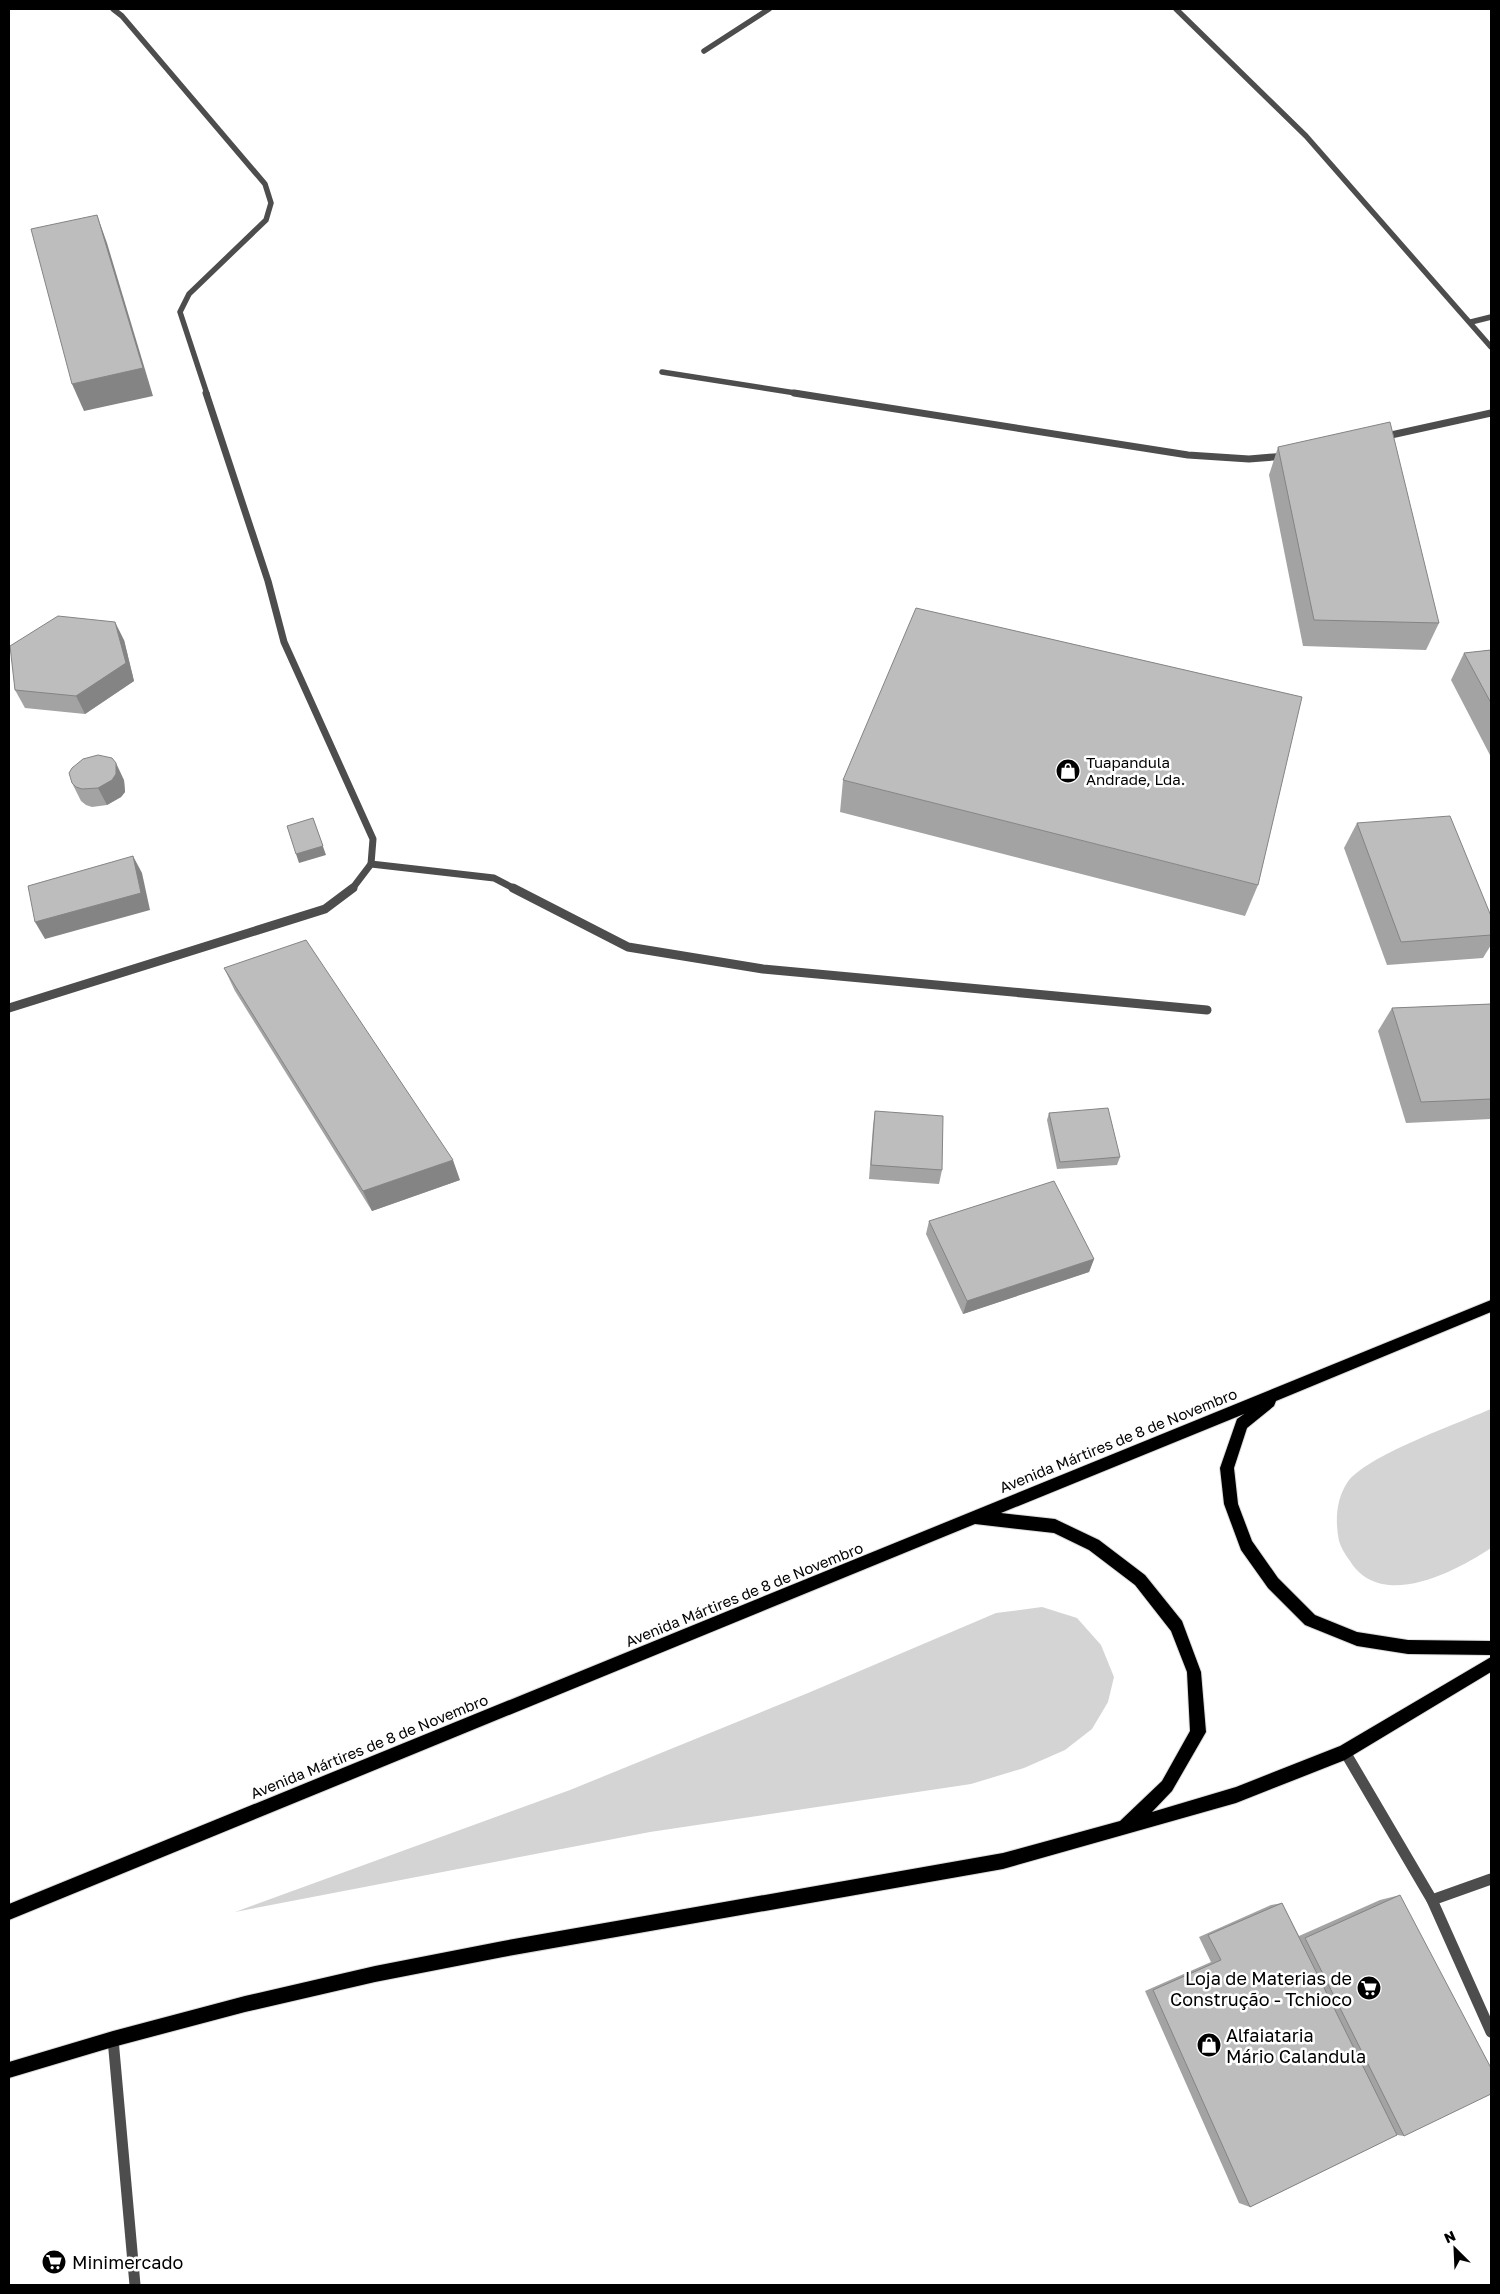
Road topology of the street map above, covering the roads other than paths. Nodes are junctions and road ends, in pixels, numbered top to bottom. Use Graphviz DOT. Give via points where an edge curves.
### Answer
graph roads {
  1 [pos="113,9"];
  2 [pos="769,9"];
  3 [pos="1176,9"];
  4 [pos="704,51"];
  5 [pos="1491,317"];
  6 [pos="1471,322"];
  7 [pos="1491,347"];
  8 [pos="662,372"];
  9 [pos="1491,412"];
  10 [pos="1377,438"];
  11 [pos="1292,455"];
  12 [pos="371,864"];
  13 [pos="9,1008"];
  14 [pos="1207,1010"];
  15 [pos="1491,1306"];
  16 [pos="1276,1394"];
  17 [pos="976,1518"];
  18 [pos="1491,1648"];
  19 [pos="1491,1664"];
  20 [pos="1345,1752"];
  21 [pos="1123,1828"];
  22 [pos="1491,1879"];
  23 [pos="1432,1900"];
  24 [pos="9,1912"];
  25 [pos="1491,2032"];
  26 [pos="113,2038"];
  27 [pos="9,2070"];
  28 [pos="135,2285"];
  1 -- 12 [label="street" via="265,184 271,203 266,220 189,294 180,312 268,581 284,642 373,839"];
  2 -- 4 [label="street"];
  3 -- 6 [label="street" via="1306,136"];
  5 -- 6 [label="street"];
  6 -- 7 [label="street"];
  8 -- 11 [label="street" via="1188,455 1249,460"];
  9 -- 10 [label="street"];
  12 -- 13 [label="street" via="350,891 325,910"];
  12 -- 14 [label="street" via="430,868 494,878 628,947 763,969"];
  15 -- 16 [label="main road, Avenida Mártires de 8 de Novembro"];
  16 -- 17 [label="main road, Avenida Mártires de 8 de Novembro"];
  16 -- 18 [label="main road" via="1242,1424 1227,1468 1232,1504 1246,1545 1273,1583 1310,1620 1357,1639 1408,1647"];
  17 -- 21 [label="main road" via="1054,1526 1094,1546 1140,1580 1177,1626 1194,1672 1198,1732 1168,1786"];
  17 -- 24 [label="main road, Avenida Mártires de 8 de Novembro"];
  19 -- 20 [label="main road"];
  20 -- 21 [label="main road" via="1236,1795"];
  20 -- 23 [label="street"];
  21 -- 26 [label="main road" via="1004,1861 375,1974"];
  22 -- 23 [label="street"];
  23 -- 25 [label="street"];
  26 -- 27 [label="main road"];
  26 -- 28 [label="street"];
}
